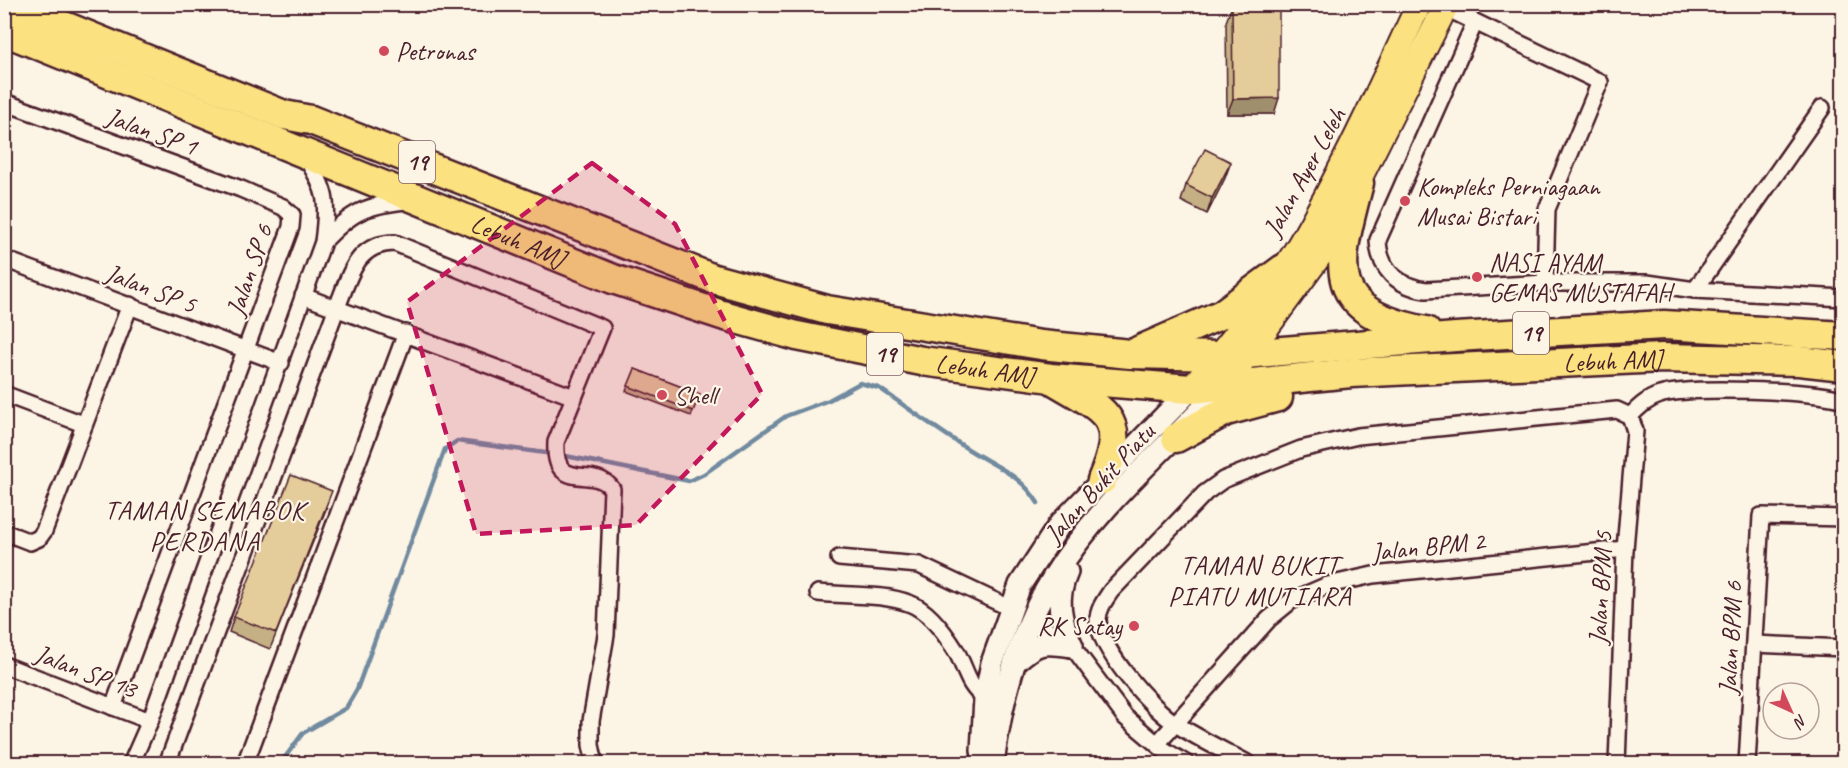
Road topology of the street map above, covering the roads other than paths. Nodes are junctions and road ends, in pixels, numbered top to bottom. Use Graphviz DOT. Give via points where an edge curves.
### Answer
graph roads {
  1 [pos="10,4"];
  2 [pos="1419,4"];
  3 [pos="1440,5"];
  4 [pos="1475,22"];
  5 [pos="4,31"];
  6 [pos="1395,56"];
  7 [pos="4,102"];
  8 [pos="1822,108"];
  9 [pos="303,153"];
  10 [pos="1359,183"];
  11 [pos="418,200"];
  12 [pos="283,207"];
  13 [pos="323,242"];
  14 [pos="4,259"];
  15 [pos="1283,268"];
  16 [pos="1545,283"];
  17 [pos="1695,290"];
  18 [pos="303,296"];
  19 [pos="1844,298"];
  20 [pos="130,305"];
  21 [pos="337,307"];
  22 [pos="406,333"];
  23 [pos="1844,336"];
  24 [pos="1456,337"];
  25 [pos="247,351"];
  26 [pos="1250,353"];
  27 [pos="1130,354"];
  28 [pos="1219,356"];
  29 [pos="281,363"];
  30 [pos="1844,366"];
  31 [pos="1351,373"];
  32 [pos="1051,378"];
  33 [pos="1223,387"];
  34 [pos="1191,389"];
  35 [pos="4,394"];
  36 [pos="574,397"];
  37 [pos="1844,400"];
  38 [pos="1630,416"];
  39 [pos="83,424"];
  40 [pos="1176,438"];
  41 [pos="1102,480"];
  42 [pos="1844,518"];
  43 [pos="4,532"];
  44 [pos="1083,535"];
  45 [pos="1626,549"];
  46 [pos="1040,553"];
  47 [pos="839,558"];
  48 [pos="818,593"];
  49 [pos="1010,608"];
  50 [pos="1030,620"];
  51 [pos="1754,644"];
  52 [pos="1072,646"];
  53 [pos="1844,648"];
  54 [pos="1015,661"];
  55 [pos="992,663"];
  56 [pos="4,665"];
  57 [pos="985,698"];
  58 [pos="113,707"];
  59 [pos="150,721"];
  60 [pos="1175,723"];
  61 [pos="1157,744"];
  62 [pos="131,764"];
  63 [pos="167,764"];
  64 [pos="245,764"];
  65 [pos="595,764"];
  66 [pos="981,764"];
  67 [pos="993,764"];
  68 [pos="1187,764"];
  69 [pos="1249,764"];
  70 [pos="1617,764"];
  71 [pos="1747,764"];
  1 -- 27 [label="highway, Lebuh AMJ / 19" via="284,115 311,120 714,279 839,312 1041,345"];
  2 -- 6 [label="main road, Jalan Ayer Leleh"];
  3 -- 4 [label="street"];
  3 -- 6 [label="main road" via="1420,11"];
  3 -- 10 [label="main road, Jalan Ayer Leleh"];
  4 -- 16 [label="street" via="1600,82 1548,208"];
  4 -- 16 [label="street" via="1382,229 1378,253 1392,276 1413,288"];
  5 -- 9 [label="highway, Lebuh AMJ / 19"];
  6 -- 15 [label="main road, Jalan Ayer Leleh" via="1311,224"];
  7 -- 12 [label="street, Jalan SP 1"];
  8 -- 17 [label="street"];
  9 -- 11 [label="highway, Lebuh AMJ / 19"];
  9 -- 13 [label="street" via="327,201"];
  10 -- 24 [label="highway" via="1341,263 1348,291 1366,310 1386,322"];
  10 -- 26 [label="main road, Jalan Ayer Leleh" via="1323,251"];
  11 -- 13 [label="street" via="373,205 354,213"];
  11 -- 32 [label="highway, Lebuh AMJ / 19" via="613,279 722,315 797,336 922,361"];
  12 -- 25 [label="street, Jalan SP 6" via="292,215 291,227"];
  13 -- 18 [label="street"];
  14 -- 20 [label="street, Jalan SP 5"];
  15 -- 27 [label="highway" via="1222,314"];
  15 -- 28 [label="main road, Jalan Ayer Leleh"];
  16 -- 17 [label="street" via="1647,283"];
  17 -- 19 [label="street"];
  18 -- 21 [label="street"];
  18 -- 29 [label="street"];
  20 -- 25 [label="street, Jalan SP 5"];
  20 -- 39 [label="street"];
  21 -- 22 [label="street"];
  21 -- 36 [label="street" via="357,262 367,250 381,243 395,243 602,328"];
  21 -- 63 [label="street"];
  22 -- 36 [label="street"];
  22 -- 64 [label="street"];
  23 -- 24 [label="highway, Lebuh AMJ / 19" via="1664,326"];
  24 -- 26 [label="highway, Lebuh AMJ / 19"];
  25 -- 29 [label="street, Jalan SP 5"];
  25 -- 58 [label="street"];
  26 -- 28 [label="highway, Lebuh AMJ / 19"];
  26 -- 33 [label="main road, Jalan Ayer Leleh"];
  27 -- 28 [label="highway, Lebuh AMJ / 19"];
  28 -- 34 [label="main road, Jalan Ayer Leleh"];
  29 -- 59 [label="street"];
  30 -- 31 [label="highway, Lebuh AMJ / 19" via="1799,361 1662,358"];
  31 -- 33 [label="highway, Lebuh AMJ / 19"];
  31 -- 40 [label="highway" via="1316,387 1226,411"];
  32 -- 34 [label="highway, Lebuh AMJ / 19"];
  32 -- 41 [label="highway" via="1092,403 1107,416 1113,428 1113,454"];
  33 -- 34 [label="highway, Lebuh AMJ / 19"];
  33 -- 40 [label="main road, Jalan Bukit Piatu"];
  34 -- 41 [label="main road, Jalan Bukit Piatu"];
  35 -- 39 [label="street"];
  36 -- 65 [label="street" via="556,442 556,456 571,475 606,483 612,489 606,634 591,721"];
  37 -- 38 [label="street" via="1812,393 1678,392 1644,402"];
  38 -- 45 [label="street, Jalan BPM 5" via="1635,431"];
  38 -- 60 [label="street" via="1617,410 1358,436 1301,449 1222,480 1189,507 1111,591 1098,618 1106,644 1145,695"];
  39 -- 43 [label="street" via="39,538 30,542"];
  40 -- 44 [label="main road, Jalan Bukit Piatu"];
  41 -- 46 [label="main road, Jalan Bukit Piatu" via="1060,524"];
  42 -- 51 [label="street, Jalan BPM 6" via="1761,516"];
  44 -- 50 [label="main road, Jalan Bukit Piatu"];
  44 -- 52 [label="main road" via="1059,596 1060,615"];
  45 -- 60 [label="street, Jalan BPM 2" via="1373,575 1328,585 1291,601 1269,619"];
  45 -- 70 [label="street, Jalan BPM 5"];
  46 -- 49 [label="main road, Jalan Bukit Piatu"];
  46 -- 50 [label="main road" via="1028,589"];
  47 -- 49 [label="street" via="919,565"];
  48 -- 57 [label="street" via="912,604 956,651 970,685"];
  49 -- 55 [label="main road, Jalan Bukit Piatu"];
  50 -- 52 [label="street"];
  50 -- 54 [label="main road, Jalan Bukit Piatu"];
  50 -- 55 [label="main road" via="1014,627"];
  51 -- 53 [label="street"];
  51 -- 71 [label="street, Jalan BPM 6"];
  52 -- 54 [label="main road" via="1045,642 1034,645"];
  52 -- 61 [label="street" via="1125,717"];
  54 -- 67 [label="main road, Jalan Bukit Piatu" via="1005,692"];
  55 -- 57 [label="main road, Jalan Bukit Piatu"];
  56 -- 58 [label="street, Jalan SP 13"];
  57 -- 66 [label="main road, Jalan Bukit Piatu"];
  58 -- 59 [label="street, Jalan SP 13"];
  59 -- 62 [label="street"];
  60 -- 61 [label="street, Jalan BPM 2"];
  60 -- 69 [label="street"];
  61 -- 68 [label="street"];
}
